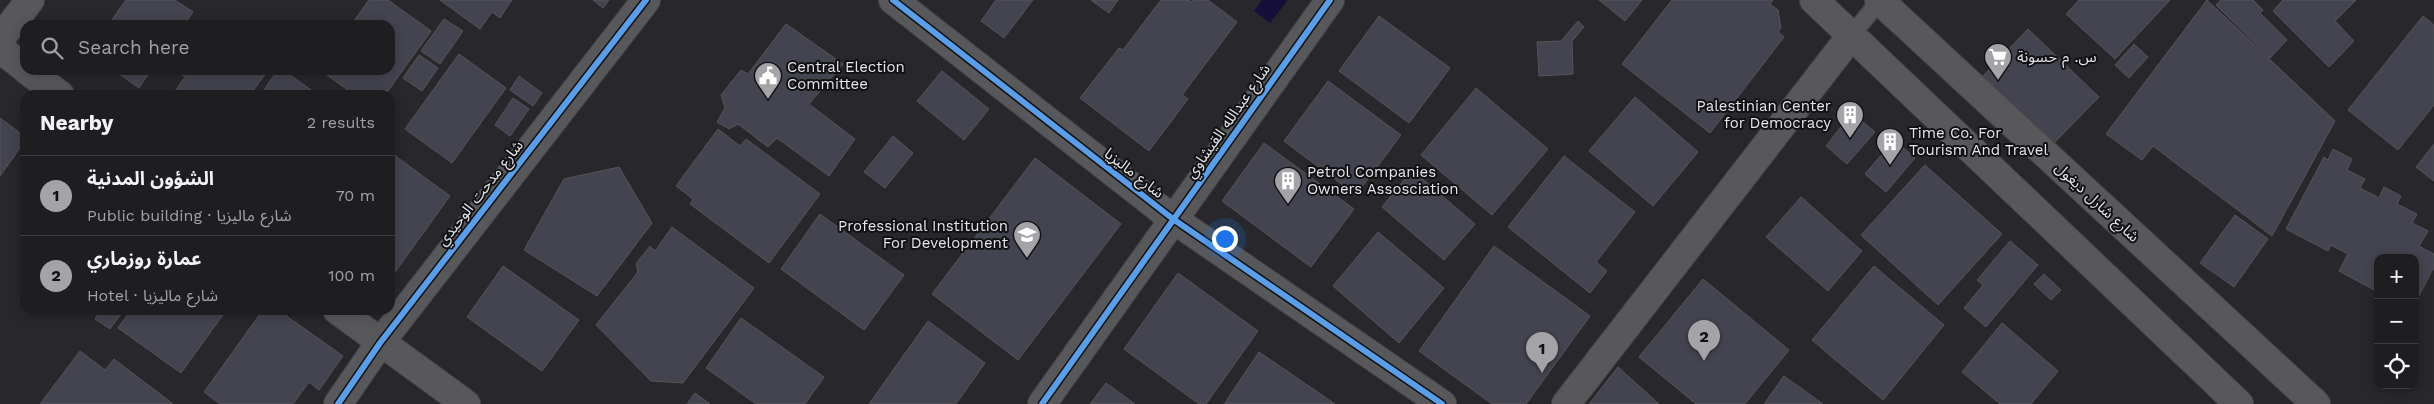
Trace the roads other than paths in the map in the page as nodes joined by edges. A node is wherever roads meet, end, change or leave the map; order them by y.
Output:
1 (30, 0) edge
2 (646, 0) edge
3 (894, 0) edge
4 (1330, 0) edge
5 (1814, 0) edge
6 (1880, 0) edge
7 (1852, 36) junction
8 (0, 40) edge
9 (0, 49) edge
10 (20, 64) edge
11 (34, 75) edge
12 (53, 90) edge
13 (1173, 219) junction
14 (344, 315) edge
15 (380, 343) junction
16 (338, 404) edge
17 (466, 404) edge
18 (1042, 404) edge
19 (1442, 404) edge
20 (1566, 404) edge
21 (2238, 404) edge
22 (2316, 404) edge

1 - 8 street
2 - 15 street, شارع مدحت الوحيدي
3 - 13 street, شارع ماليزيا
4 - 13 street, شارع عبدالله القيشاوي
5 - 7 street
6 - 7 lane
6 - 22 street, شارع شارل ديغول
7 - 20 street
7 - 21 street
9 - 10 street
11 - 12 street
13 - 18 street, شارع عبدالله القيشاوي
13 - 19 street, شارع ماليزيا
14 - 15 street
15 - 16 street, شارع مدحت الوحيدي
15 - 17 street

